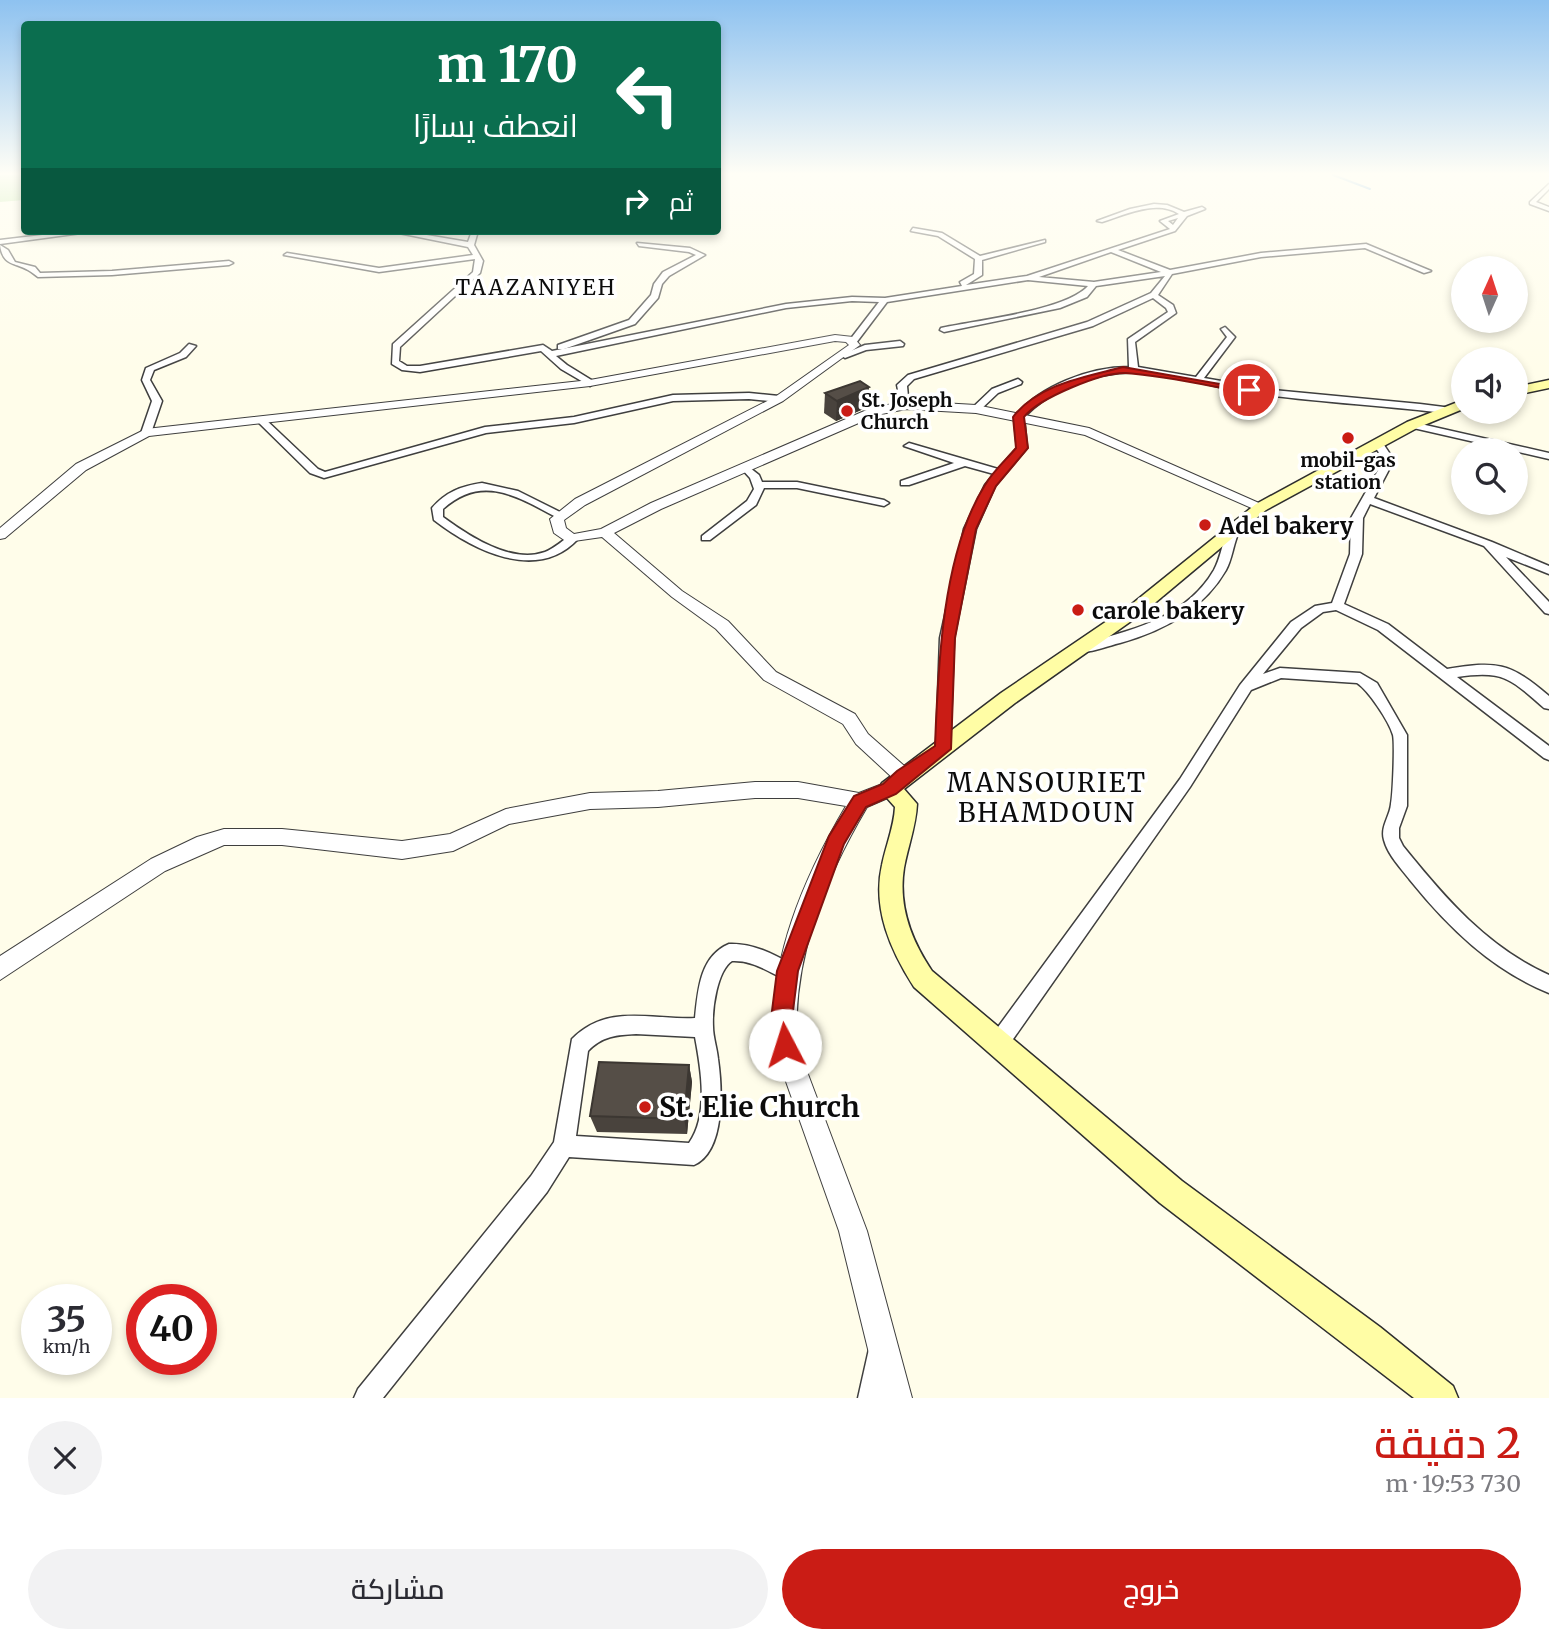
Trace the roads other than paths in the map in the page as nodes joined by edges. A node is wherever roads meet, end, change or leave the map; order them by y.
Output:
1 (444, 240) edge
2 (472, 240) edge
3 (949, 240) edge
4 (1141, 240) edge
5 (1043, 241) dead end
6 (639, 244) dead end
7 (471, 245) junction
8 (0, 247) edge
9 (1111, 250) junction
10 (287, 255) dead end
11 (477, 257) junction
12 (978, 259) junction
13 (229, 263) dead end
14 (1427, 271) dead end
15 (1168, 272) junction
16 (1028, 278) junction
17 (1094, 284) junction
18 (948, 289) junction
19 (1154, 295) junction
20 (885, 300) junction
21 (1225, 329) dead end
22 (944, 330) dead end
23 (853, 341) junction
24 (900, 344) dead end
25 (192, 346) dead end
26 (551, 353) junction
27 (845, 355) junction
28 (1134, 370) junction
29 (1198, 380) junction
30 (1017, 382) dead end
31 (590, 383) junction
32 (1549, 384) edge
33 (1528, 388) edge
34 (779, 399) junction
35 (906, 405) junction
36 (1451, 407) edge
37 (1451, 408) edge
38 (976, 409) junction
39 (1019, 417) junction
40 (261, 421) junction
41 (1412, 425) junction
42 (146, 433) junction
43 (1378, 444) junction
44 (909, 446) dead end
45 (1549, 456) edge
46 (966, 462) junction
47 (745, 467) junction
48 (1000, 473) junction
49 (905, 483) dead end
50 (758, 485) junction
51 (1367, 499) junction
52 (884, 503) dead end
53 (1261, 507) junction
54 (561, 515) junction
55 (605, 532) junction
56 (0, 535) edge
57 (706, 538) dead end
58 (572, 539) junction
59 (1494, 548) junction
60 (1548, 568) edge
61 (1337, 606) junction
62 (1549, 610) edge
63 (1443, 674) junction
64 (1245, 688) junction
65 (1549, 704) edge
66 (943, 749) junction
67 (1549, 754) edge
68 (896, 783) junction
69 (860, 802) junction
70 (0, 969) edge
71 (787, 971) junction
72 (1549, 984) edge
73 (703, 1027) junction
74 (997, 1045) junction
75 (564, 1146) junction
76 (882, 1341) junction
77 (367, 1398) edge
78 (870, 1398) edge
79 (896, 1398) edge
80 (1441, 1398) edge

1 - 7 street
2 - 7 street
3 - 12 street
4 - 9 street
5 - 12 street
6 - 26 street
7 - 11 street
8 - 13 street
9 - 15 street
9 - 16 street
10 - 11 street
11 - 26 street
12 - 18 street
14 - 15 street
15 - 17 street
15 - 19 street
16 - 17 street
16 - 18 street
17 - 22 street
18 - 20 street
19 - 28 street
19 - 35 street
20 - 23 street
20 - 26 street
21 - 29 street
23 - 27 street
23 - 31 street
24 - 27 street
25 - 42 street
26 - 31 street
27 - 34 street
28 - 29 street
28 - 39 street
29 - 36 street
30 - 38 street
31 - 40 street
32 - 33 main road
34 - 40 street
34 - 54 street
35 - 38 street
35 - 47 street
37 - 41 main road
38 - 39 street
39 - 48 street
39 - 53 street
40 - 42 street
41 - 43 main road
41 - 45 street
42 - 56 street
43 - 51 street
43 - 53 main road
44 - 46 street
46 - 48 street
46 - 49 street
47 - 50 street
47 - 55 street
48 - 66 street
50 - 52 street
50 - 57 street
51 - 59 street
51 - 61 street
53 - 66 main road
54 - 58 street
54 - 58 street
55 - 58 street
55 - 68 street
59 - 60 street
59 - 62 street
61 - 63 street
61 - 64 street
63 - 65 street
63 - 67 street
64 - 72 street
64 - 74 street
66 - 68 main road
68 - 69 street
68 - 74 main road
69 - 70 street
69 - 71 street
71 - 73 street
71 - 76 street
73 - 75 street
73 - 75 street
74 - 80 main road
75 - 77 street
76 - 78 street
76 - 79 street

